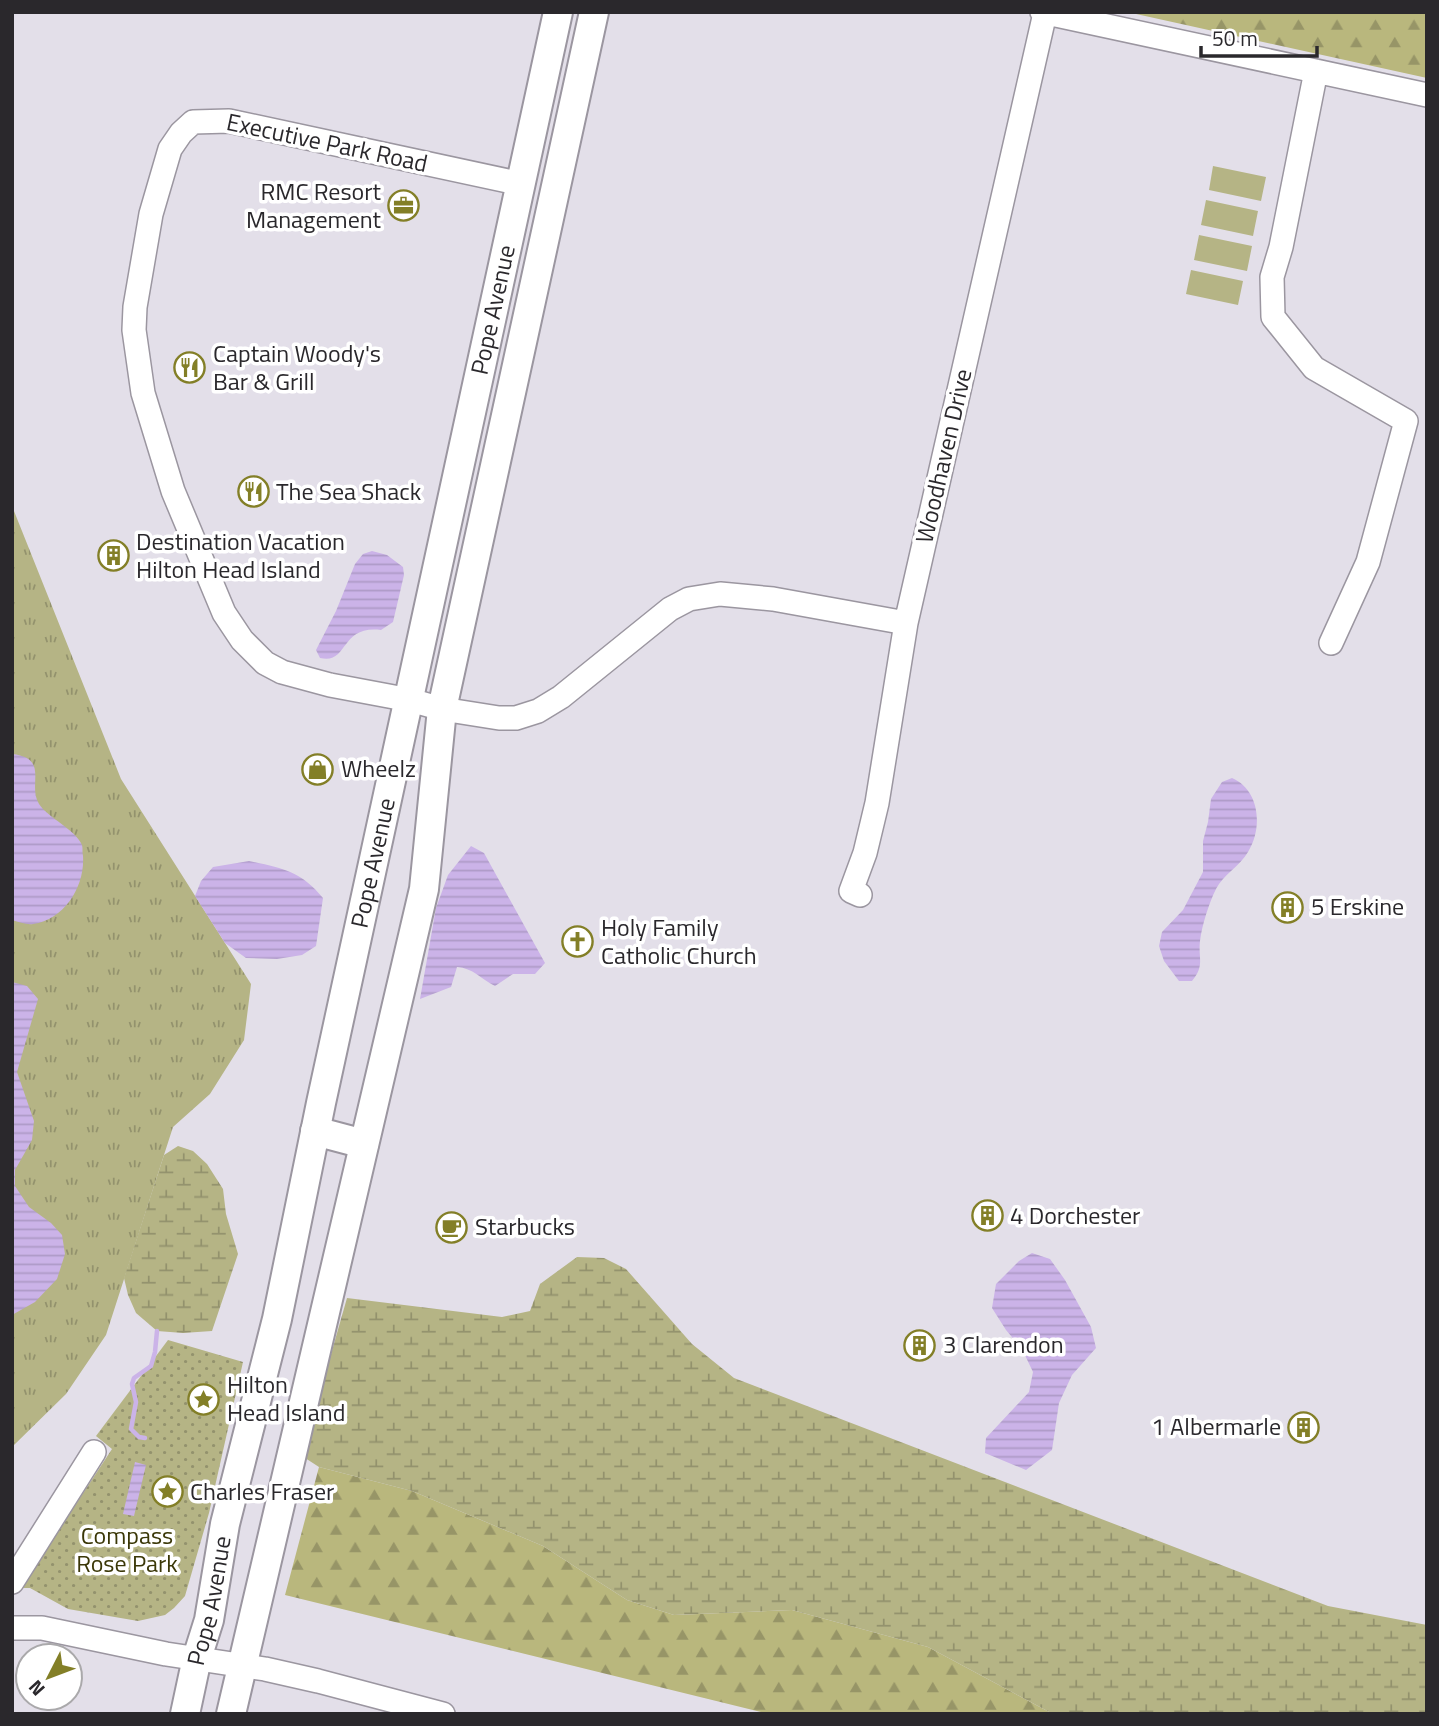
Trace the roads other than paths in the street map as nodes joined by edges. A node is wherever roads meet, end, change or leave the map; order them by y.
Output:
1 (558, 12) edge
2 (594, 12) edge
3 (1044, 13) edge
4 (1316, 71) junction
5 (1427, 96) edge
6 (522, 184) junction
7 (906, 623) junction
8 (1331, 643) dead end
9 (410, 699) junction
10 (442, 709) junction
11 (860, 895) dead end
12 (315, 1131) junction
13 (364, 1144) junction
14 (94, 1452) dead end
15 (12, 1582) edge
16 (12, 1629) edge
17 (197, 1658) junction
18 (242, 1666) junction
19 (185, 1714) edge
20 (231, 1714) edge
21 (443, 1714) edge

1 - 6 main road, Pope Avenue
2 - 10 main road, Pope Avenue
3 - 4 street
3 - 7 street, Woodhaven Drive
4 - 5 street
4 - 8 street
6 - 9 main road, Pope Avenue
6 - 9 street, Executive Park Road
7 - 10 street, Executive Park Road
7 - 11 street, Woodhaven Drive
9 - 10 street, Executive Park Road
9 - 12 main road, Pope Avenue
10 - 13 main road, Pope Avenue
12 - 13 main road
12 - 17 main road, Pope Avenue
13 - 18 main road, Pope Avenue
14 - 15 street
16 - 17 street
17 - 18 street
17 - 19 main road, Pope Avenue
18 - 20 main road, Pope Avenue
18 - 21 street

